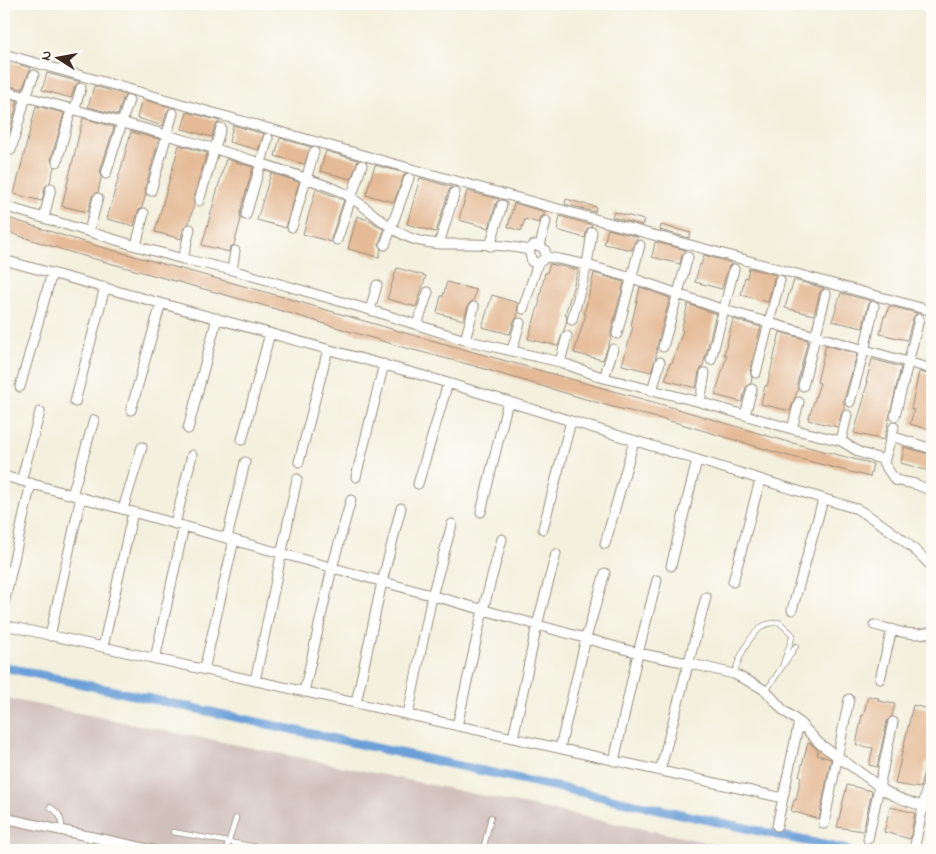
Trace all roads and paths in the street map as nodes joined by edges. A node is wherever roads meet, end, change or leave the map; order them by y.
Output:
1 (4, 54) edge
2 (34, 76) dead end
3 (81, 88) dead end
4 (4, 90) edge
5 (26, 96) junction
6 (129, 100) dead end
7 (72, 110) junction
8 (173, 113) dead end
9 (121, 123) junction
10 (221, 128) dead end
11 (166, 135) junction
12 (268, 138) dead end
13 (215, 149) junction
14 (11, 150) dead end
15 (314, 152) dead end
16 (57, 162) dead end
17 (261, 164) junction
18 (362, 165) dead end
19 (106, 174) dead end
20 (408, 178) dead end
21 (307, 179) junction
22 (51, 188) dead end
23 (150, 191) dead end
24 (456, 192) dead end
25 (98, 198) dead end
26 (350, 198) junction
27 (198, 201) dead end
28 (502, 205) dead end
29 (4, 206) edge
30 (144, 213) dead end
31 (246, 215) dead end
32 (44, 218) junction
33 (546, 221) dead end
34 (292, 227) dead end
35 (390, 227) junction
36 (190, 229) dead end
37 (89, 231) junction
38 (592, 232) dead end
39 (337, 240) dead end
40 (440, 244) junction
41 (385, 245) dead end
42 (640, 245) dead end
43 (136, 246) junction
44 (490, 246) junction
45 (540, 246) junction
46 (529, 250) junction
47 (235, 251) dead end
48 (688, 257) dead end
49 (183, 259) junction
50 (4, 260) edge
51 (541, 260) junction
52 (587, 265) junction
53 (734, 269) dead end
54 (232, 270) junction
55 (52, 273) junction
56 (632, 278) junction
57 (780, 280) dead end
58 (377, 285) dead end
59 (105, 288) junction
60 (428, 292) dead end
61 (677, 294) junction
62 (826, 294) dead end
63 (161, 303) junction
64 (874, 306) dead end
65 (474, 307) dead end
66 (523, 309) dead end
67 (370, 310) junction
68 (724, 310) junction
69 (932, 311) edge
70 (217, 318) junction
71 (572, 320) dead end
72 (919, 320) dead end
73 (520, 323) dead end
74 (770, 323) junction
75 (417, 325) junction
76 (270, 333) junction
77 (617, 334) dead end
78 (567, 336) dead end
79 (816, 337) junction
80 (465, 340) junction
81 (663, 347) dead end
82 (328, 349) junction
83 (613, 349) dead end
84 (512, 350) junction
85 (864, 351) junction
86 (711, 360) dead end
87 (560, 362) junction
88 (660, 362) dead end
89 (909, 363) junction
90 (384, 364) junction
91 (932, 369) edge
92 (705, 373) dead end
93 (756, 373) dead end
94 (604, 378) junction
95 (448, 383) junction
96 (803, 386) dead end
97 (20, 387) dead end
98 (752, 389) dead end
99 (652, 391) junction
100 (75, 402) dead end
101 (508, 402) junction
102 (700, 402) junction
103 (799, 402) dead end
104 (850, 402) dead end
105 (131, 410) dead end
106 (40, 412) dead end
107 (745, 415) junction
108 (847, 415) dead end
109 (895, 416) dead end
110 (94, 420) dead end
111 (571, 421) junction
112 (894, 427) dead end
113 (188, 429) dead end
114 (792, 429) junction
115 (891, 436) junction
116 (242, 440) dead end
117 (841, 440) junction
118 (634, 441) junction
119 (142, 447) dead end
120 (932, 449) edge
121 (192, 455) dead end
122 (697, 460) junction
123 (245, 462) dead end
124 (298, 462) dead end
125 (884, 462) junction
126 (4, 476) edge
127 (356, 477) dead end
128 (297, 479) dead end
129 (760, 480) junction
130 (21, 481) junction
131 (31, 483) junction
132 (418, 484) dead end
133 (932, 491) edge
134 (77, 496) junction
135 (350, 500) dead end
136 (823, 500) junction
137 (401, 508) dead end
138 (123, 509) junction
139 (133, 512) junction
140 (480, 512) dead end
141 (452, 524) dead end
142 (179, 525) junction
143 (543, 529) dead end
144 (230, 539) junction
145 (502, 540) dead end
146 (605, 544) dead end
147 (282, 554) junction
148 (556, 554) dead end
149 (671, 566) dead end
150 (932, 567) edge
151 (332, 568) junction
152 (605, 573) dead end
153 (657, 580) dead end
154 (382, 582) junction
155 (733, 582) dead end
156 (432, 596) junction
157 (706, 597) dead end
158 (4, 604) edge
159 (483, 610) junction
160 (792, 610) dead end
161 (537, 625) junction
162 (4, 626) edge
163 (874, 626) dead end
164 (892, 630) junction
165 (932, 631) edge
166 (50, 636) junction
167 (586, 638) junction
168 (796, 646) dead end
169 (103, 647) junction
170 (638, 653) junction
171 (155, 659) junction
172 (688, 663) junction
173 (783, 664) junction
174 (204, 670) junction
175 (734, 674) junction
176 (880, 680) dead end
177 (255, 681) junction
178 (766, 691) junction
179 (304, 692) junction
180 (849, 699) dead end
181 (356, 704) junction
182 (408, 715) junction
183 (799, 722) junction
184 (893, 722) dead end
185 (458, 726) junction
186 (513, 738) junction
187 (560, 748) junction
188 (838, 756) junction
189 (614, 761) junction
190 (932, 763) edge
191 (660, 771) junction
192 (879, 788) junction
193 (783, 798) junction
194 (50, 807) dead end
195 (928, 808) edge
196 (491, 817) dead end
197 (4, 818) edge
198 (236, 818) dead end
199 (824, 824) dead end
200 (777, 826) dead end
201 (62, 830) junction
202 (173, 832) dead end
203 (868, 839) dead end
204 (228, 843) junction
205 (915, 845) dead end
206 (112, 846) edge
207 (268, 849) edge
208 (153, 850) edge
209 (226, 850) edge
210 (483, 850) edge

1 - 69 street
2 - 5 street
3 - 7 street
4 - 5 street
5 - 7 street
5 - 14 street
6 - 9 street
7 - 9 street
7 - 16 street
8 - 11 street
9 - 11 street
9 - 19 street
10 - 13 street
11 - 13 street
11 - 23 street
12 - 17 street
13 - 17 street
13 - 27 street
15 - 21 street
17 - 21 street
17 - 31 street
18 - 26 street
20 - 35 street
21 - 26 street
21 - 34 street
22 - 32 street
24 - 40 street
25 - 37 street
26 - 35 street
26 - 39 street
28 - 44 street
29 - 32 street
30 - 43 street
32 - 37 street
33 - 45 street
35 - 40 street
35 - 41 street
36 - 49 street
37 - 43 street
38 - 52 street
40 - 44 street
42 - 56 street
43 - 49 street
44 - 46 street
45 - 46 street
45 - 51 street
46 - 51 street
47 - 54 street
48 - 61 street
49 - 54 street
50 - 55 street
51 - 52 street
51 - 66 street
52 - 56 street
52 - 71 street
53 - 68 street
54 - 67 street
55 - 59 street
55 - 97 street
56 - 61 street
56 - 77 street
57 - 74 street
58 - 67 street
59 - 63 street
59 - 100 street
60 - 75 street
61 - 68 street
61 - 81 street
62 - 79 street
63 - 70 street
63 - 105 street
64 - 85 street
65 - 80 street
67 - 75 street
68 - 74 street
68 - 86 street
70 - 76 street
70 - 113 street
72 - 89 street
73 - 84 street
74 - 79 street
74 - 93 street
75 - 80 street
76 - 82 street
76 - 116 street
78 - 87 street
79 - 85 street
79 - 96 street
80 - 84 street
82 - 90 street
82 - 124 street
83 - 94 street
84 - 87 street
85 - 89 street
85 - 104 street
87 - 94 street
88 - 99 street
89 - 91 street
89 - 109 street
90 - 95 street
90 - 127 street
92 - 102 street
94 - 99 street
95 - 101 street
95 - 132 street
98 - 107 street
99 - 102 street
101 - 111 street
101 - 140 street
102 - 107 street
103 - 114 street
106 - 130 street
107 - 114 street
108 - 117 street
110 - 134 street
111 - 118 street
111 - 143 street
112 - 115 street
114 - 117 street
115 - 120 street
115 - 125 street
117 - 125 street
118 - 122 street
118 - 146 street
119 - 138 street
121 - 142 street
122 - 129 street
122 - 149 street
123 - 144 street
125 - 133 street
126 - 130 street
128 - 147 street
129 - 136 street
129 - 155 street
130 - 131 street
131 - 134 street
131 - 158 street
134 - 138 street
134 - 166 street
135 - 151 street
136 - 150 street
136 - 160 street
137 - 154 street
138 - 139 street
139 - 142 street
139 - 169 street
141 - 156 street
142 - 144 street
142 - 171 street
144 - 147 street
144 - 174 street
145 - 159 street
147 - 151 street
147 - 177 street
148 - 161 street
151 - 154 street
151 - 179 street
152 - 167 street
153 - 170 street
154 - 156 street
154 - 181 street
156 - 159 street
156 - 182 street
157 - 172 street
159 - 161 street
159 - 185 street
161 - 167 street
161 - 186 street
162 - 166 street
163 - 164 street
164 - 165 street
164 - 176 street
166 - 169 street
167 - 170 street
167 - 187 street
168 - 173 lane
169 - 171 street
170 - 172 street
170 - 189 street
171 - 174 street
172 - 175 street
172 - 191 street
173 - 175 lane
173 - 178 lane
174 - 177 street
175 - 178 street
177 - 179 street
178 - 183 street
179 - 181 street
180 - 188 street
181 - 182 street
182 - 185 street
183 - 188 street
183 - 193 street
184 - 192 street
185 - 186 street
186 - 187 street
187 - 189 street
188 - 192 street
188 - 199 street
189 - 191 street
190 - 195 street
191 - 193 street
192 - 195 street
192 - 203 street
193 - 200 street
194 - 201 lane
195 - 205 street
196 - 210 lane
197 - 201 street
198 - 204 lane
201 - 206 street
202 - 204 lane
204 - 207 lane
204 - 209 lane
206 - 208 street

